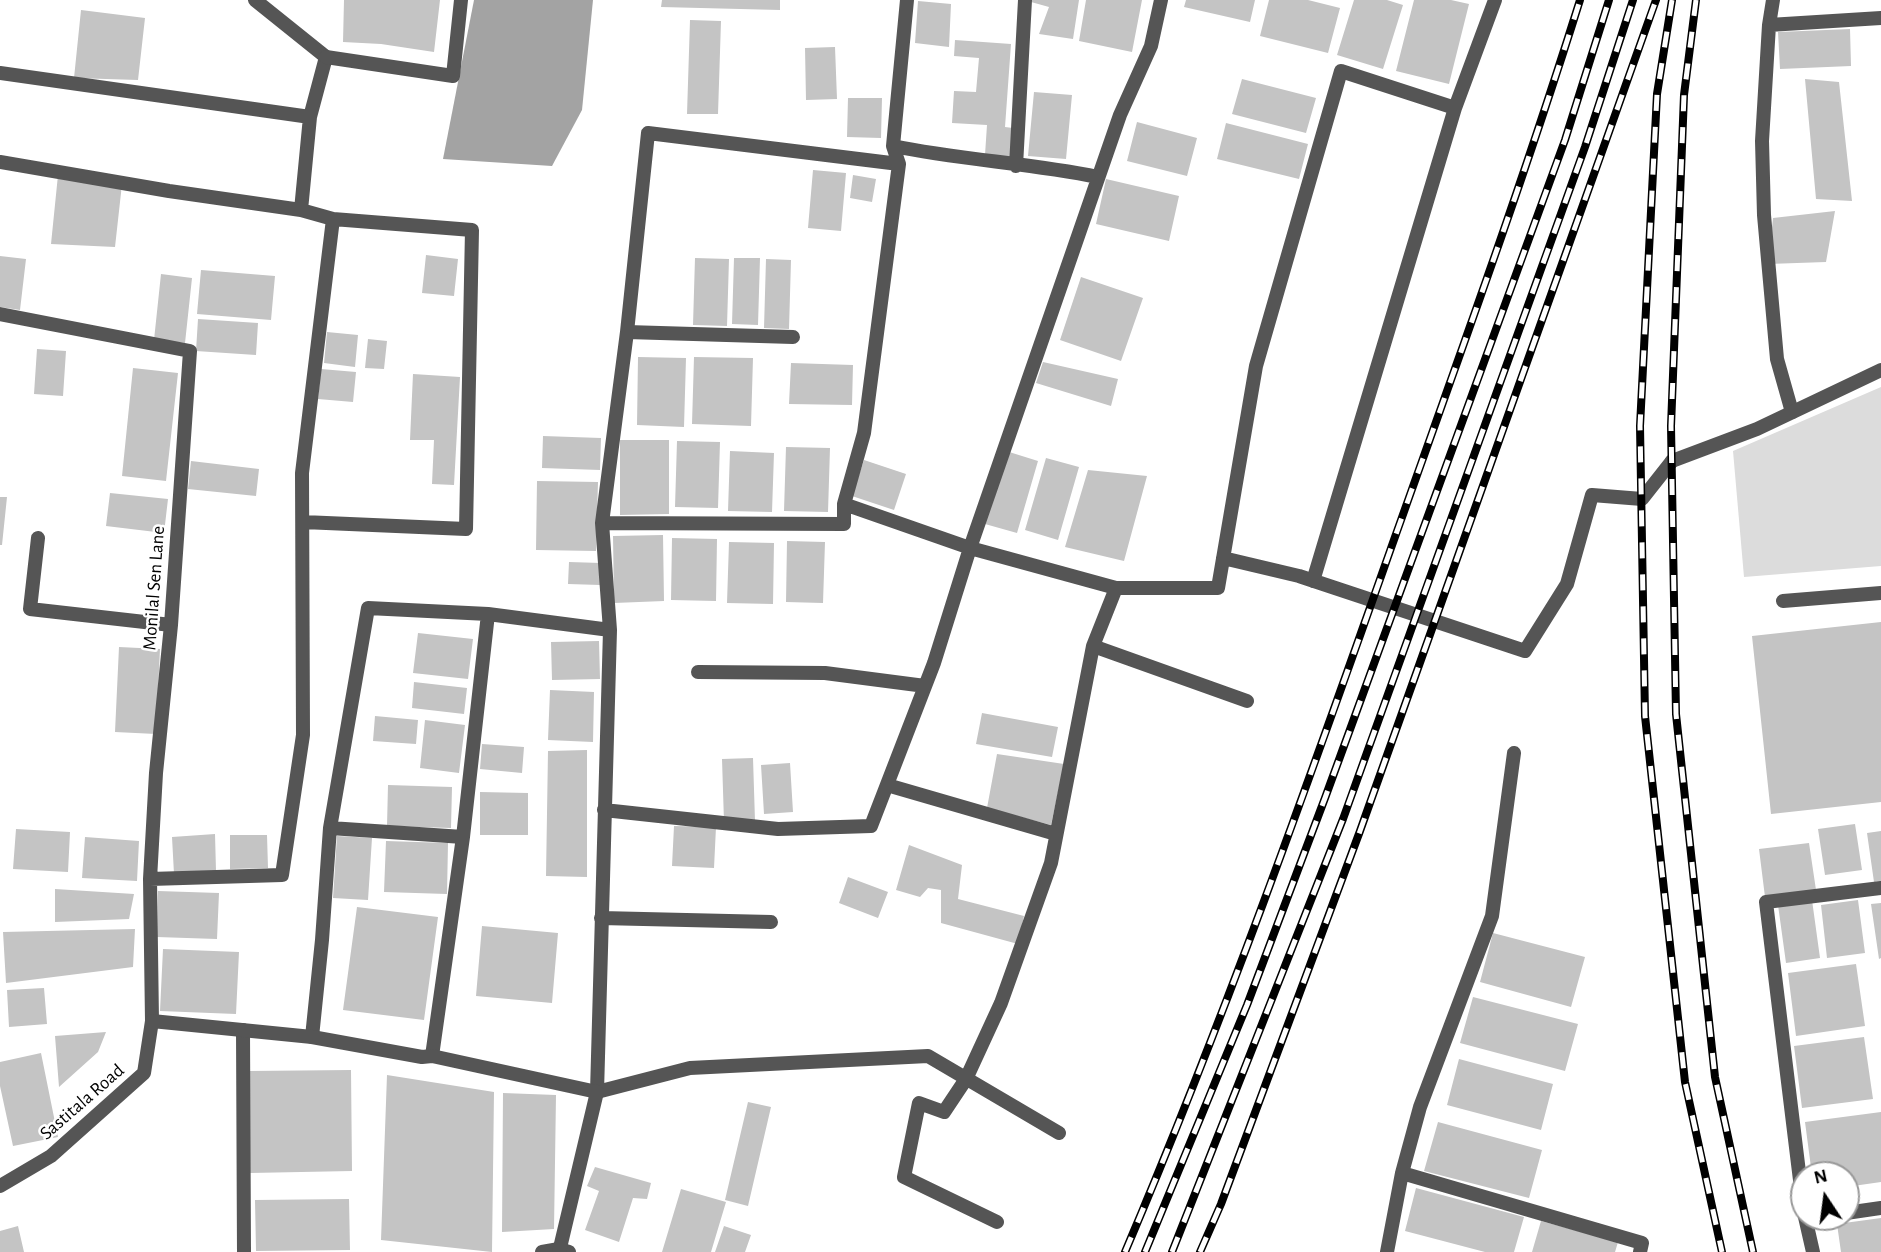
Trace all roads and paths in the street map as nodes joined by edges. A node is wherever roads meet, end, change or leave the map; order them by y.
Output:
1 (255, 0) edge
2 (461, 0) edge
3 (907, 0) edge
4 (1025, 0) edge
5 (1161, 0) edge
6 (1495, 0) edge
7 (1773, 0) edge
8 (1881, 18) edge
9 (1769, 25) junction
10 (326, 57) junction
11 (0, 73) edge
12 (1455, 108) junction
13 (310, 117) junction
14 (893, 146) junction
15 (0, 162) edge
16 (899, 164) junction
17 (1016, 166) junction
18 (1098, 177) junction
19 (301, 209) junction
20 (333, 219) junction
21 (0, 314) edge
22 (627, 332) junction
23 (793, 337) dead end
24 (1881, 370) edge
25 (1792, 412) junction
26 (844, 504) junction
27 (303, 522) junction
28 (602, 523) junction
29 (38, 538) dead end
30 (970, 548) junction
31 (1223, 558) junction
32 (1313, 581) junction
33 (1116, 588) junction
34 (1881, 593) edge
35 (1783, 601) dead end
36 (488, 614) junction
37 (171, 625) junction
38 (610, 630) junction
39 (1093, 646) junction
40 (698, 672) dead end
41 (925, 686) junction
42 (1247, 701) dead end
43 (1514, 753) dead end
44 (887, 785) junction
45 (604, 810) junction
46 (330, 828) junction
47 (1056, 834) junction
48 (463, 837) junction
49 (150, 879) junction
50 (1881, 888) edge
51 (601, 918) junction
52 (771, 922) dead end
53 (152, 1021) junction
54 (243, 1030) junction
55 (312, 1037) junction
56 (432, 1056) junction
57 (965, 1079) junction
58 (597, 1092) junction
59 (1059, 1133) dead end
60 (1798, 1161) edge
61 (1402, 1173) junction
62 (0, 1186) edge
63 (1881, 1208) edge
64 (1860, 1211) edge
65 (997, 1222) dead end
66 (1808, 1231) edge
67 (563, 1251) edge
68 (244, 1252) edge
69 (542, 1252) edge
70 (1387, 1252) edge
71 (1640, 1252) edge
72 (1813, 1252) edge

1 - 10 street
2 - 10 street
3 - 14 street
4 - 17 street
5 - 18 street
6 - 12 street
7 - 9 street
8 - 9 street
9 - 25 street
10 - 13 street
11 - 13 street
12 - 31 street
12 - 32 street
13 - 19 street
14 - 16 street
14 - 17 street
15 - 19 street
16 - 22 street
16 - 26 street
17 - 18 street
18 - 30 street
19 - 20 street
20 - 27 street
20 - 27 street
21 - 37 street, Monilal Sen Lane
22 - 23 street
22 - 28 street
24 - 25 street
25 - 32 street
26 - 28 street
26 - 30 street
27 - 49 street
28 - 38 street
29 - 37 street
30 - 33 street
30 - 41 street
31 - 32 street
31 - 33 street
33 - 39 street
34 - 35 street
36 - 38 street
36 - 46 street
36 - 48 street
37 - 49 street, Monilal Sen Lane
38 - 45 street
39 - 42 street
39 - 47 street
40 - 41 street
41 - 44 street
43 - 61 street
44 - 45 street
44 - 47 street
45 - 51 street
46 - 48 street
46 - 55 street
47 - 57 street
48 - 56 street
49 - 53 street, Monilal Sen Lane
50 - 60 street
51 - 52 street
51 - 58 street
53 - 54 street
53 - 62 street, Sastitala Road
54 - 55 street
54 - 68 street
55 - 56 street
56 - 58 street
57 - 58 street
57 - 59 street
57 - 65 street
58 - 67 street
61 - 70 street
61 - 71 street
63 - 64 street
66 - 72 street
67 - 69 street

